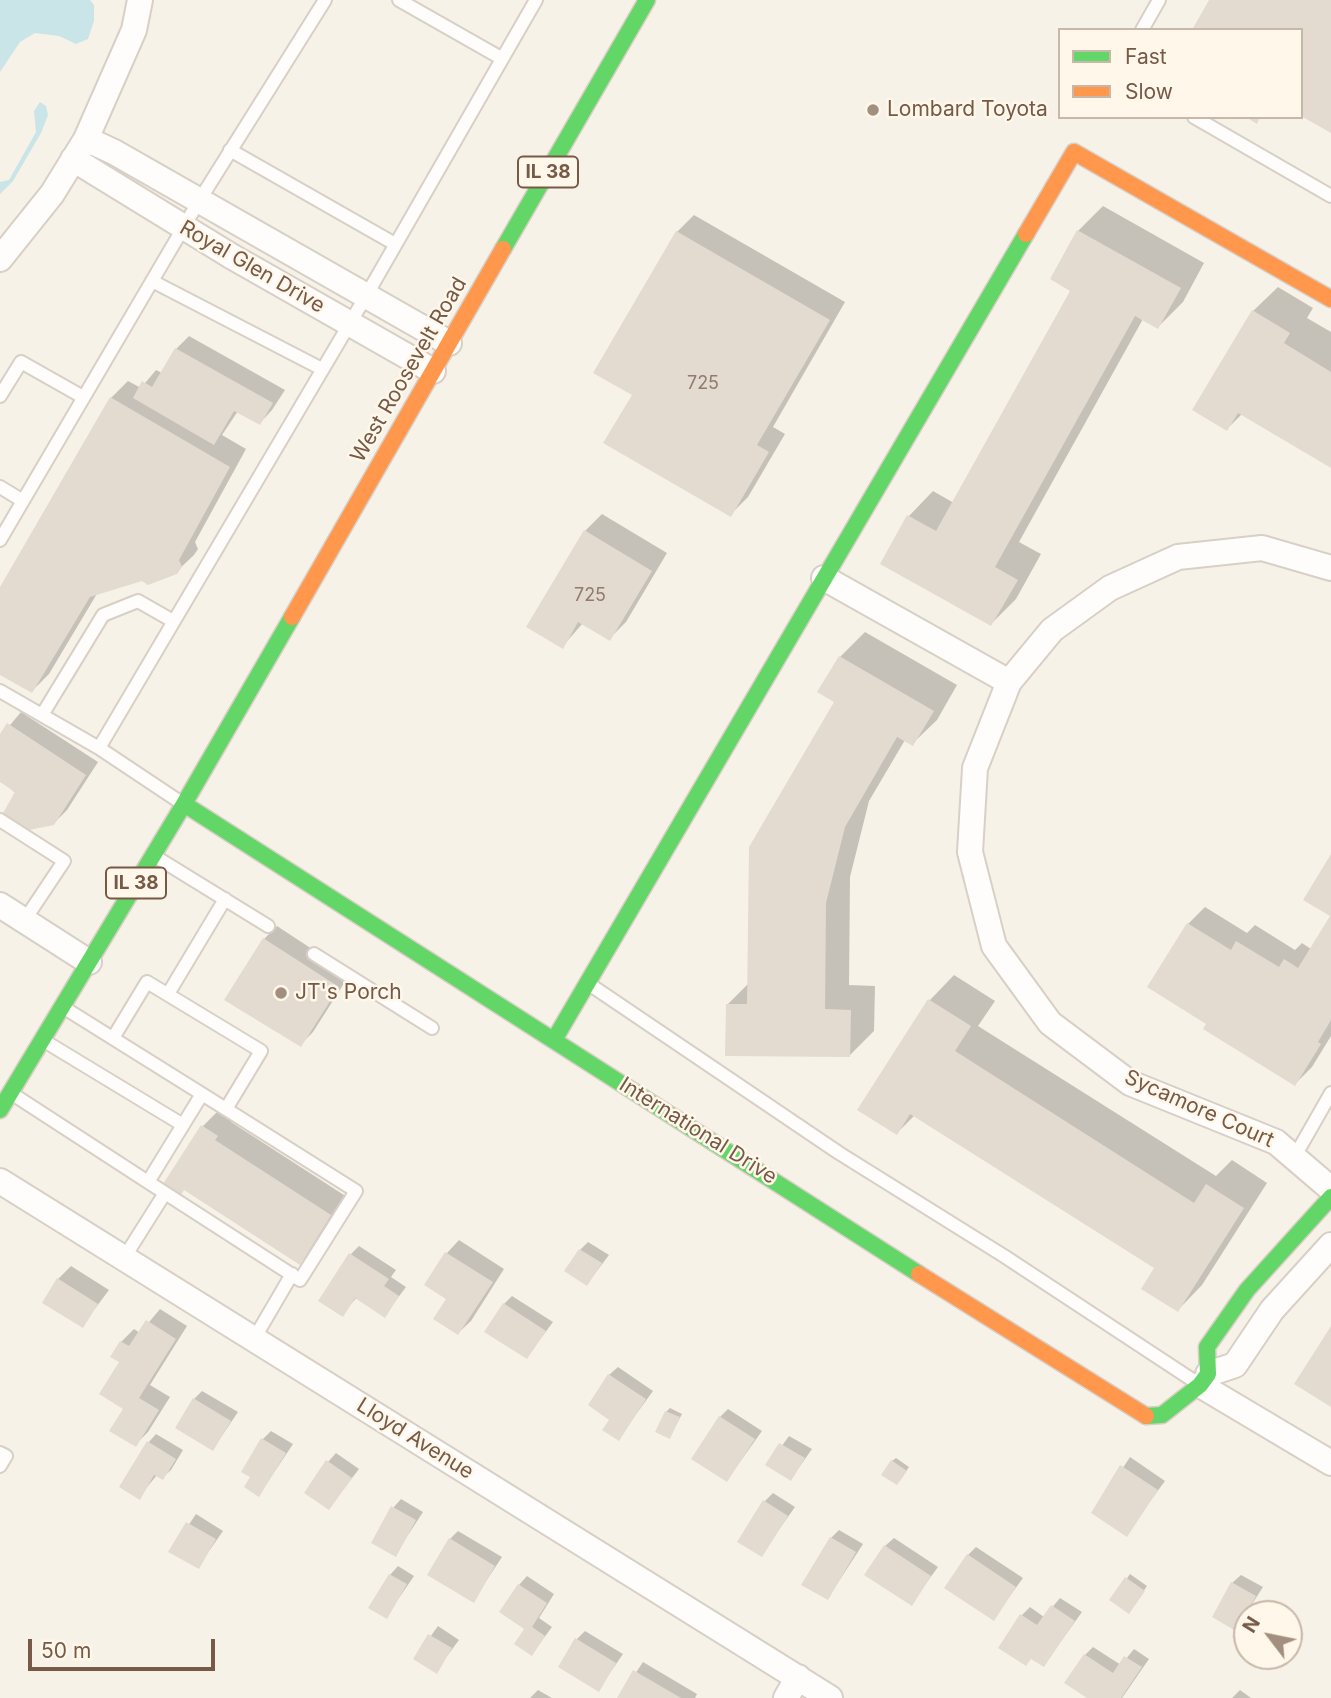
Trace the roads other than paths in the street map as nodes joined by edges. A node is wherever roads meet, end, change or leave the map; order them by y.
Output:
1 (140, 0) edge
2 (325, 0) edge
3 (399, 0) edge
4 (537, 0) edge
5 (647, 0) edge
6 (1159, 0) edge
7 (1143, 28) edge
8 (501, 58) junction
9 (1197, 119) edge
10 (79, 149) junction
11 (230, 150) junction
12 (1331, 196) edge
13 (199, 201) junction
14 (184, 227) junction
15 (395, 244) junction
16 (0, 259) edge
17 (152, 281) junction
18 (366, 296) junction
19 (1331, 299) edge
20 (349, 324) junction
21 (449, 344) junction
22 (322, 369) junction
23 (433, 371) junction
24 (0, 397) edge
25 (83, 397) junction
26 (0, 487) edge
27 (23, 501) junction
28 (0, 540) edge
29 (1331, 568) edge
30 (824, 579) junction
31 (173, 621) junction
32 (1009, 682) junction
33 (0, 691) edge
34 (42, 715) junction
35 (99, 748) junction
36 (184, 804) junction
37 (0, 820) edge
38 (153, 855) junction
39 (225, 899) junction
40 (0, 905) edge
41 (24, 920) junction
42 (268, 926) dead end
43 (314, 954) dead end
44 (89, 962) junction
45 (587, 983) junction
46 (167, 994) junction
47 (63, 1007) junction
48 (432, 1028) dead end
49 (113, 1038) junction
50 (43, 1040) junction
51 (554, 1040) junction
52 (10, 1093) junction
53 (1331, 1093) edge
54 (202, 1094) junction
55 (226, 1109) junction
56 (0, 1110) edge
57 (183, 1125) junction
58 (1295, 1156) junction
59 (0, 1181) edge
60 (148, 1182) junction
61 (1331, 1189) edge
62 (165, 1193) junction
63 (1331, 1197) edge
64 (1331, 1245) edge
65 (124, 1258) junction
66 (292, 1275) junction
67 (254, 1339) junction
68 (1204, 1380) junction
69 (0, 1453) edge
70 (1331, 1463) edge
71 (0, 1466) edge
72 (792, 1688) edge
73 (830, 1698) edge

1 - 10 street
2 - 11 lane
3 - 8 lane
4 - 8 lane
5 - 21 street, West Roosevelt Road / IL 38
6 - 7 lane
8 - 15 lane
9 - 12 lane
10 - 13 street, Royal Glen Drive
10 - 14 street, Royal Glen Drive
10 - 16 street
11 - 13 lane
11 - 15 lane
13 - 14 lane
13 - 18 street, Royal Glen Drive
14 - 17 lane
14 - 20 street, Royal Glen Drive
15 - 18 lane
17 - 22 lane
17 - 25 lane
18 - 20 lane
18 - 21 street, Royal Glen Drive
19 - 30 street
20 - 22 lane
20 - 23 street, Royal Glen Drive
21 - 23 street, West Roosevelt Road / IL 38
22 - 31 lane
23 - 36 street, West Roosevelt Road / IL 38
24 - 25 lane
25 - 27 lane
26 - 27 lane
27 - 28 lane
29 - 32 street, Sycamore Court
30 - 32 street
30 - 45 street
31 - 34 lane
31 - 35 lane
32 - 58 street, Sycamore Court
33 - 34 lane
34 - 35 lane
35 - 36 lane
36 - 38 street, IL 38
36 - 51 street, International Drive
37 - 41 lane
38 - 39 lane
38 - 44 street, IL 38
39 - 42 lane
39 - 46 lane
40 - 41 street
41 - 44 street
43 - 48 lane
44 - 47 street, IL 38
45 - 51 street
45 - 68 lane
46 - 49 lane
46 - 55 lane
47 - 49 lane
47 - 50 street, IL 38
49 - 54 lane
50 - 52 street, IL 38
50 - 57 lane
51 - 68 street, International Drive
52 - 56 street, IL 38
52 - 60 lane
53 - 58 lane
54 - 55 lane
54 - 57 lane
55 - 66 lane
57 - 60 lane
58 - 61 street, Sycamore Court
59 - 65 street, Lloyd Avenue
60 - 62 lane
62 - 65 lane
62 - 66 lane
63 - 68 street
64 - 68 street, International Drive
65 - 67 street, Lloyd Avenue
66 - 67 lane
67 - 72 street, Lloyd Avenue
68 - 70 street
69 - 71 lane
72 - 73 street, Lloyd Avenue

